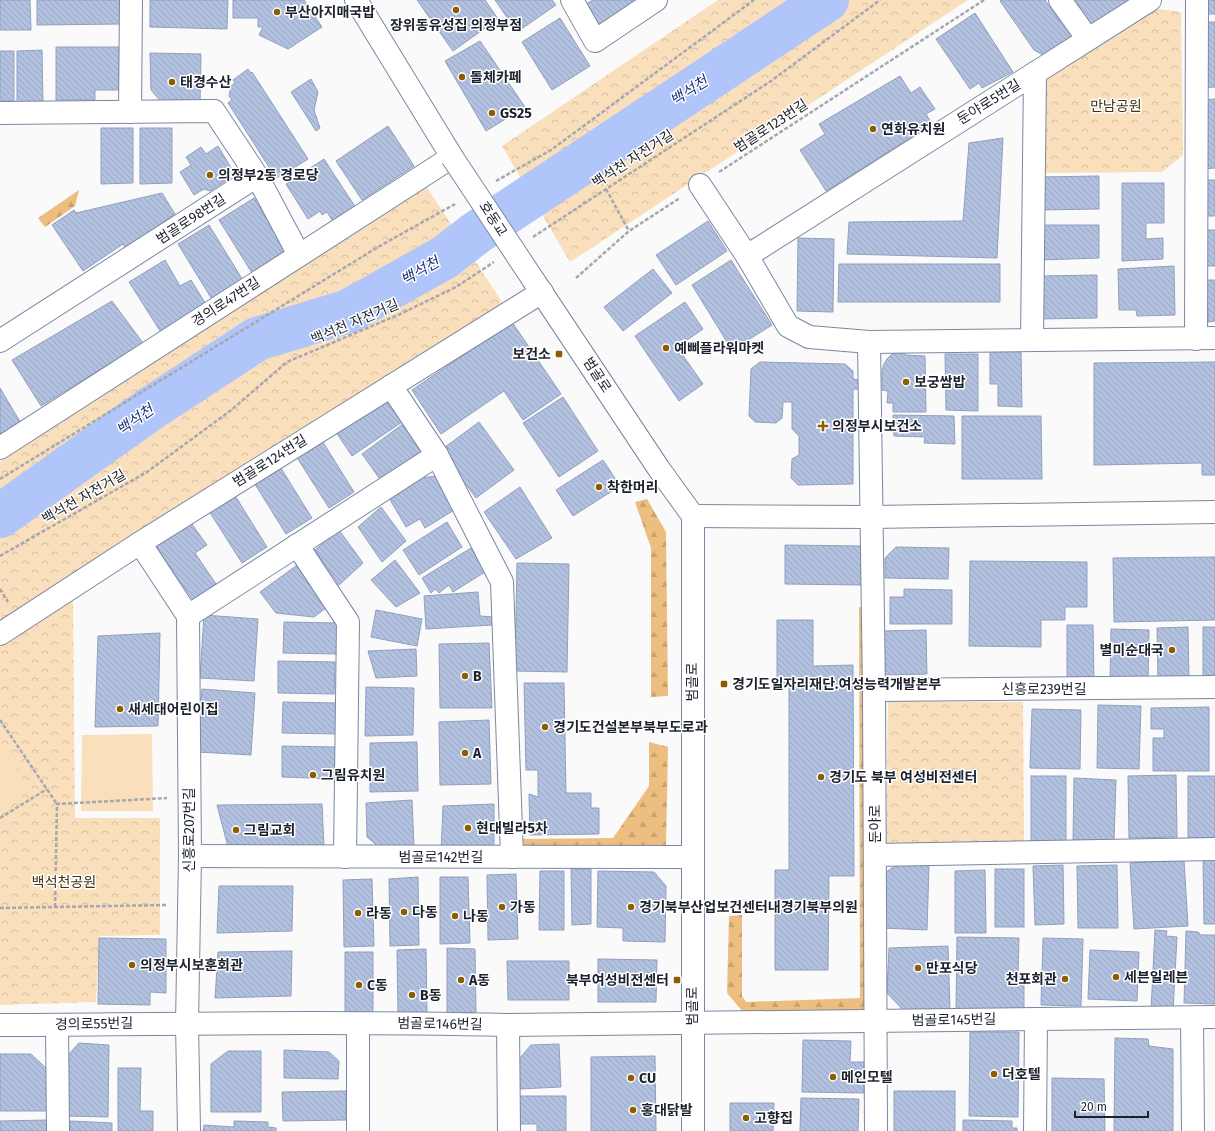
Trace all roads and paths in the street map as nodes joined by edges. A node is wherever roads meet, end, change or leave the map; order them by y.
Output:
1 (131, 0) edge
2 (356, 0) edge
3 (572, 0) edge
4 (656, 0) edge
5 (754, 0) edge
6 (880, 0) edge
7 (984, 0) edge
8 (1060, 0) edge
9 (1150, 0) edge
10 (1196, 0) edge
11 (1088, 39) junction
12 (1035, 73) junction
13 (130, 112) junction
14 (0, 113) edge
15 (452, 156) junction
16 (257, 176) junction
17 (496, 181) dead end
18 (700, 184) junction
19 (606, 189) junction
20 (461, 200) dead end
21 (630, 231) junction
22 (528, 240) dead end
23 (299, 255) junction
24 (747, 256) junction
25 (495, 261) dead end
26 (576, 278) dead end
27 (538, 287) junction
28 (1205, 339) edge
29 (1032, 340) junction
30 (0, 341) edge
31 (869, 342) junction
32 (391, 386) junction
33 (0, 448) edge
34 (437, 455) junction
35 (0, 479) edge
36 (1215, 512) edge
37 (692, 516) junction
38 (871, 517) junction
39 (140, 543) junction
40 (297, 545) junction
41 (0, 556) edge
42 (188, 616) junction
43 (0, 634) edge
44 (1215, 687) edge
45 (874, 690) junction
46 (0, 720) edge
47 (47, 789) junction
48 (189, 797) junction
49 (57, 804) junction
50 (0, 818) edge
51 (1215, 849) edge
52 (875, 855) junction
53 (190, 856) junction
54 (345, 857) junction
55 (512, 857) junction
56 (692, 857) junction
57 (189, 905) junction
58 (56, 907) junction
59 (0, 908) edge
60 (1215, 1017) edge
61 (1192, 1018) junction
62 (1036, 1019) junction
63 (875, 1021) junction
64 (692, 1022) junction
65 (187, 1023) junction
66 (358, 1024) junction
67 (0, 1025) edge
68 (57, 1025) junction
69 (508, 1025) junction
70 (58, 1131) edge
71 (189, 1131) edge
72 (358, 1131) edge
73 (509, 1131) edge
74 (692, 1131) edge
75 (876, 1131) edge
76 (1035, 1131) edge
77 (1193, 1131) edge

1 - 13 street
2 - 15 street, 호동교
3 - 4 street
5 - 17 path
6 - 19 path, 백석천 자전거길
7 - 18 path, 범골로123번길
8 - 11 street
9 - 11 street, 둔야로5번길
10 - 28 street
11 - 12 street, 둔야로5번길
12 - 24 street, 둔야로5번길
12 - 29 street
13 - 14 street
13 - 16 street
15 - 23 street, 경의로47번길
15 - 27 street, 호동교, bridge
16 - 23 street
16 - 30 street, 범골로98번길
18 - 21 path, 범골로123번길
18 - 24 street
19 - 21 path
19 - 22 path, 백석천 자전거길
20 - 35 path
21 - 26 path, 범골로123번길
23 - 33 street, 경의로47번길
24 - 31 street
25 - 41 path, 백석천 자전거길
27 - 32 street, 범골로124번길
27 - 37 street, 범골로
28 - 29 street
29 - 31 street
31 - 38 street
32 - 34 street
32 - 39 street, 범골로124번길
34 - 40 street
34 - 55 street
36 - 38 street
37 - 38 street
37 - 56 street, 범골로
38 - 45 street, 둔야로
39 - 42 street
39 - 43 street, 범골로124번길
40 - 42 street
40 - 54 street
42 - 48 street, 신흥로207번길
44 - 45 street, 신흥로239번길
45 - 52 street, 둔야로
46 - 47 path
47 - 49 path
47 - 50 path
48 - 49 path
48 - 53 street, 신흥로207번길
49 - 58 path
51 - 52 street
52 - 63 street, 둔야로
53 - 54 street, 범골로142번길
53 - 57 street, 신흥로207번길
54 - 55 street, 범골로142번길
55 - 56 street, 범골로142번길
56 - 64 street, 범골로
57 - 58 path
57 - 65 street, 신흥로207번길
58 - 59 path
60 - 61 street, 범골로145번길
61 - 62 street, 범골로145번길
61 - 77 street
62 - 63 street, 범골로145번길
62 - 76 street
63 - 64 street, 범골로145번길
63 - 75 street, 둔야로
64 - 69 street, 범골로146번길
64 - 74 street, 범골로
65 - 66 street, 범골로146번길
65 - 68 street, 경의로55번길
65 - 71 street, 신흥로207번길
66 - 69 street, 범골로146번길
66 - 72 street
67 - 68 street, 경의로55번길
68 - 70 street
69 - 73 street

